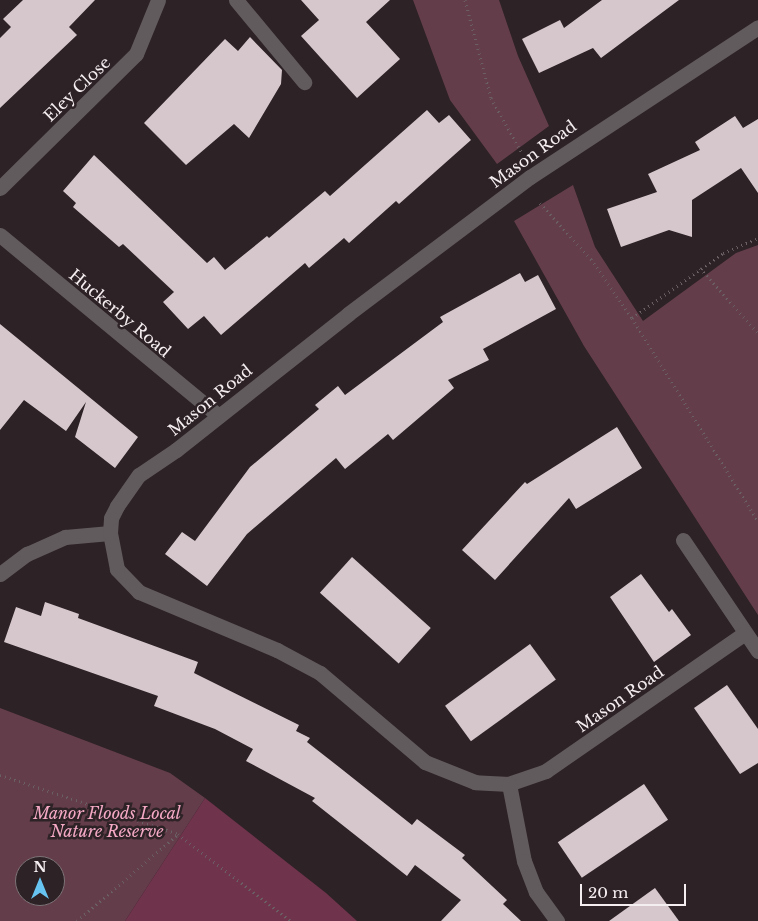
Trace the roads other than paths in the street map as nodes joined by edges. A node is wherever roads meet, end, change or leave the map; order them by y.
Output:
1 (158, 0) edge
2 (236, 0) edge
3 (758, 27) edge
4 (304, 82) dead end
5 (0, 188) edge
6 (0, 235) edge
7 (219, 416) junction
8 (110, 533) junction
9 (683, 540) dead end
10 (0, 574) edge
11 (745, 633) junction
12 (758, 651) edge
13 (509, 784) junction
14 (557, 921) edge

1 - 5 street, Eley Close
2 - 4 street
3 - 7 street, Mason Road
6 - 7 street, Huckerby Road
7 - 8 street, Mason Road
8 - 10 street
8 - 13 street, Mason Road
9 - 11 street
11 - 12 street
11 - 13 street, Mason Road
13 - 14 street

